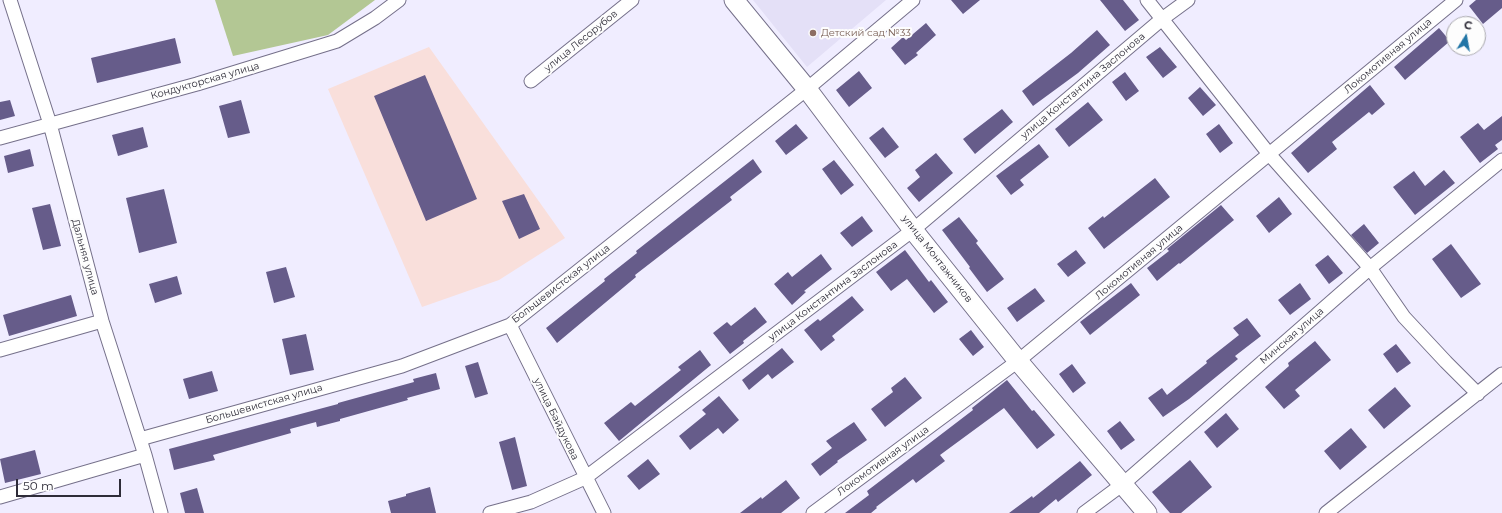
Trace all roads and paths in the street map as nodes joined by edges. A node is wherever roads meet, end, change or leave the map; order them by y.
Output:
1 (10, 0) edge
2 (400, 0) edge
3 (632, 0) edge
4 (734, 0) edge
5 (913, 0) edge
6 (1147, 0) edge
7 (1188, 0) edge
8 (1456, 0) edge
9 (1162, 19) junction
10 (531, 82) dead end
11 (807, 89) junction
12 (50, 124) junction
13 (0, 138) edge
14 (1269, 154) junction
15 (1502, 160) edge
16 (913, 230) junction
17 (1370, 268) junction
18 (102, 321) junction
19 (510, 325) junction
20 (0, 350) edge
21 (1018, 362) junction
22 (1502, 374) edge
23 (1478, 394) junction
24 (140, 439) junction
25 (145, 455) junction
26 (585, 478) junction
27 (1123, 484) junction
28 (0, 496) edge
29 (161, 513) edge
30 (490, 513) edge
31 (604, 513) edge
32 (813, 513) edge
33 (1084, 513) edge
34 (1147, 513) edge
35 (1326, 513) edge

1 - 12 street, Дальняя улица
2 - 12 street, Кондукторская улица
3 - 10 street, улица Лесорубов
4 - 11 street, улица Монтажников
5 - 11 street, Большевистская улица
6 - 9 street
7 - 9 street, улица Константина Заслонова
8 - 14 street, Локомотивная улица
9 - 14 street
9 - 16 street, улица Константина Заслонова
11 - 16 street, улица Монтажников
11 - 19 street, Большевистская улица
12 - 13 street, Кондукторская улица
12 - 18 street, Дальняя улица
14 - 17 street
14 - 21 street, Локомотивная улица
15 - 17 street, Минская улица
16 - 21 street, улица Монтажников
16 - 26 street, улица Константина Заслонова
17 - 23 street
17 - 27 street, Минская улица
18 - 20 street
18 - 24 street, Дальняя улица
19 - 24 street, Большевистская улица
19 - 26 street, улица Байдукова
21 - 27 street, улица Монтажников
21 - 32 street, Локомотивная улица
22 - 23 street
23 - 35 street
24 - 25 street, Дальняя улица
25 - 28 street
25 - 29 street, Дальняя улица
26 - 30 street, улица Константина Заслонова
26 - 31 street, улица Байдукова
27 - 33 street, Минская улица
27 - 34 street, улица Монтажников

